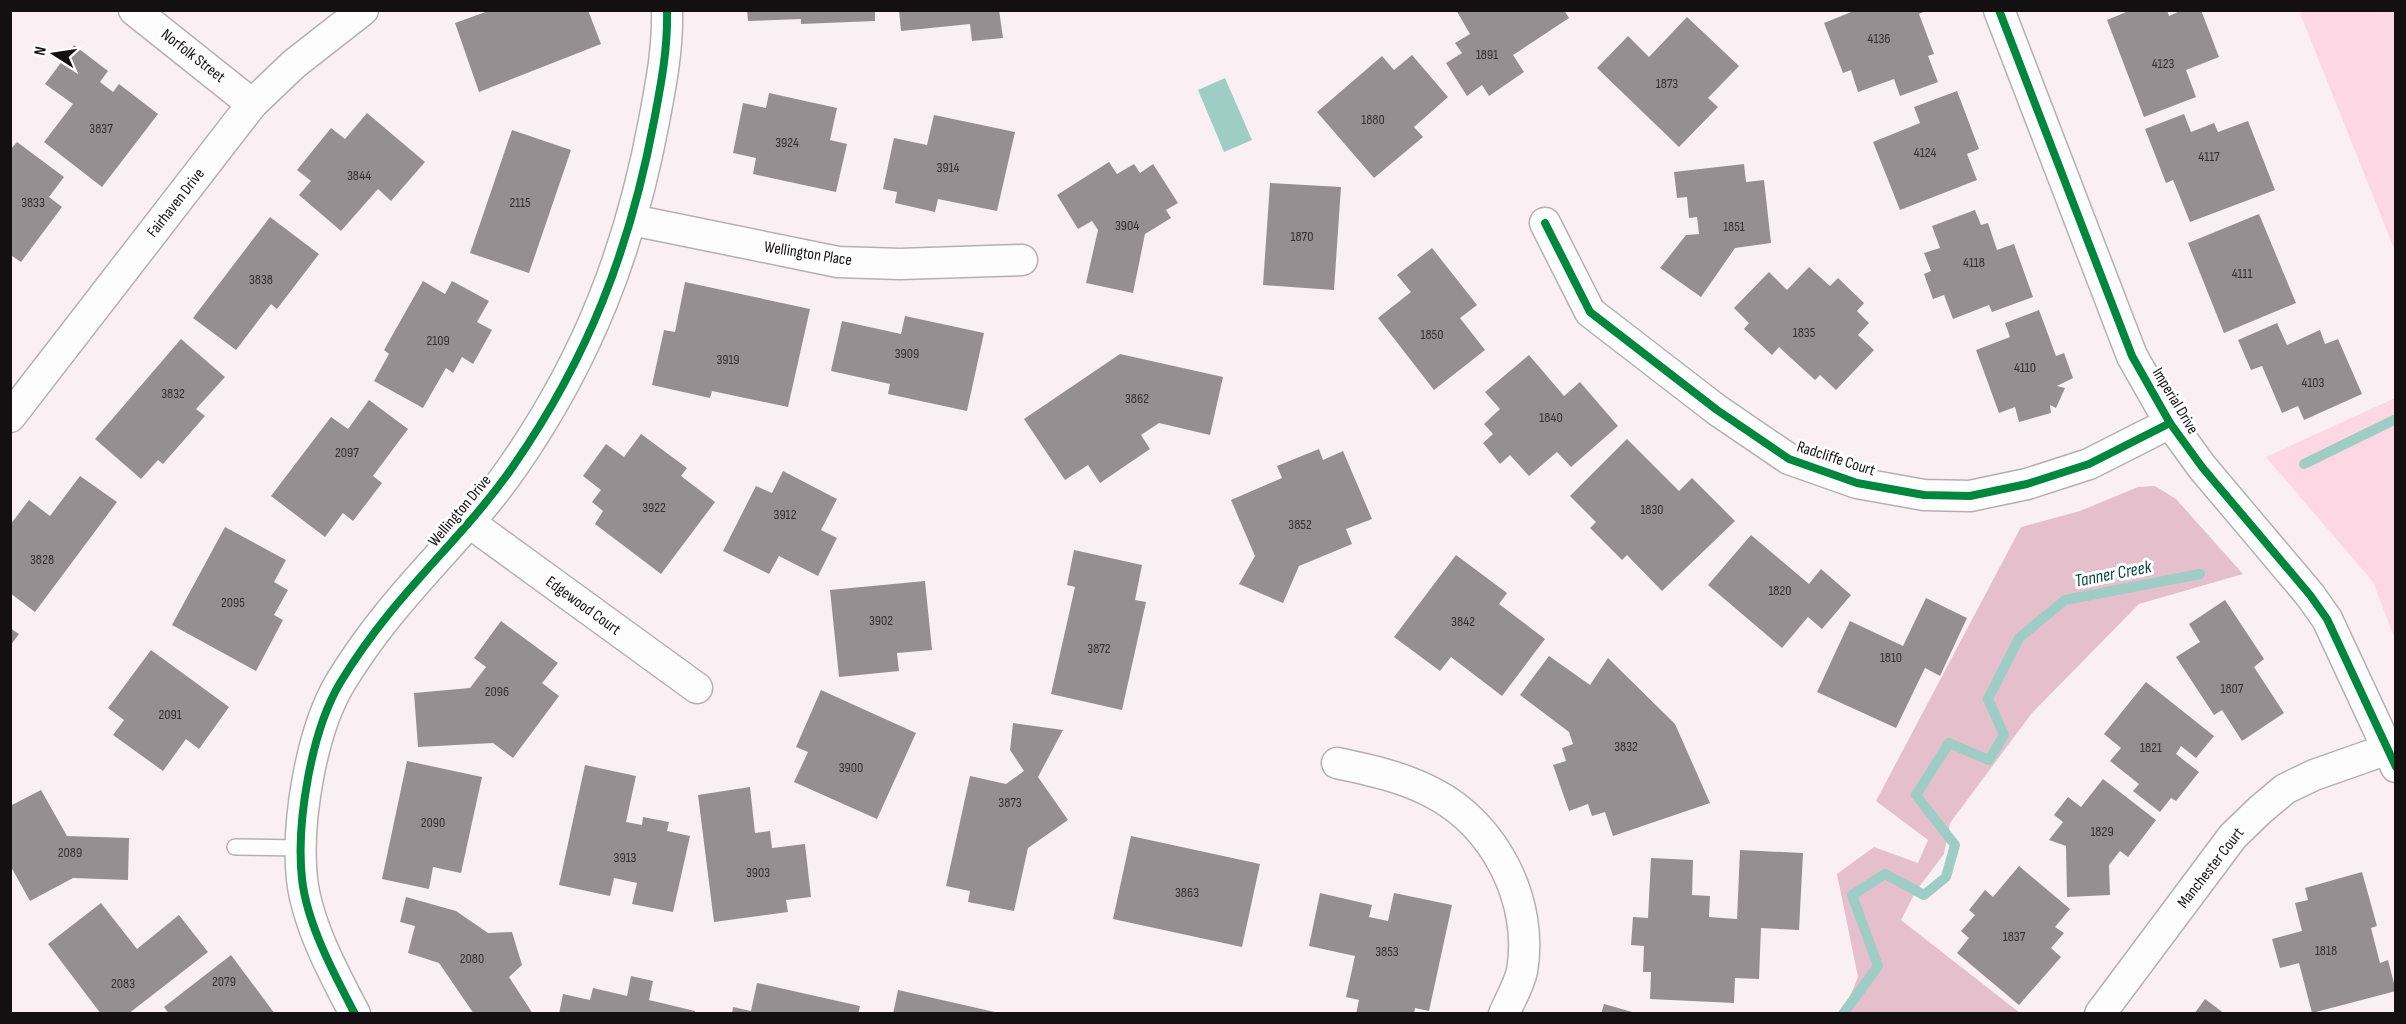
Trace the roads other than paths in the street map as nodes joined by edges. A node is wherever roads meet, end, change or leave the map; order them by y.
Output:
1 (134, 10) edge
2 (363, 10) edge
3 (667, 10) edge
4 (1999, 10) edge
5 (252, 104) junction
6 (632, 220) junction
7 (1545, 223) dead end
8 (1022, 260) dead end
9 (10, 417) edge
10 (2170, 423) junction
11 (470, 523) junction
12 (697, 688) dead end
13 (2392, 758) edge
14 (1337, 763) dead end
15 (235, 847) dead end
16 (302, 848) junction
17 (355, 1014) edge
18 (1504, 1014) edge
19 (2100, 1014) edge

1 - 5 street, Norfolk Street
2 - 5 street, Fairhaven Drive
3 - 6 street, Wellington Drive
4 - 10 street, Imperial Drive
5 - 9 street, Fairhaven Drive
6 - 8 street, Wellington Place
6 - 11 street, Wellington Drive
7 - 10 street, Radcliffe Court
10 - 13 street, Imperial Drive
11 - 12 street, Edgewood Court
11 - 16 street, Wellington Drive
13 - 19 street, Manchester Court
14 - 18 street
15 - 16 lane
16 - 17 street, Wellington Drive

